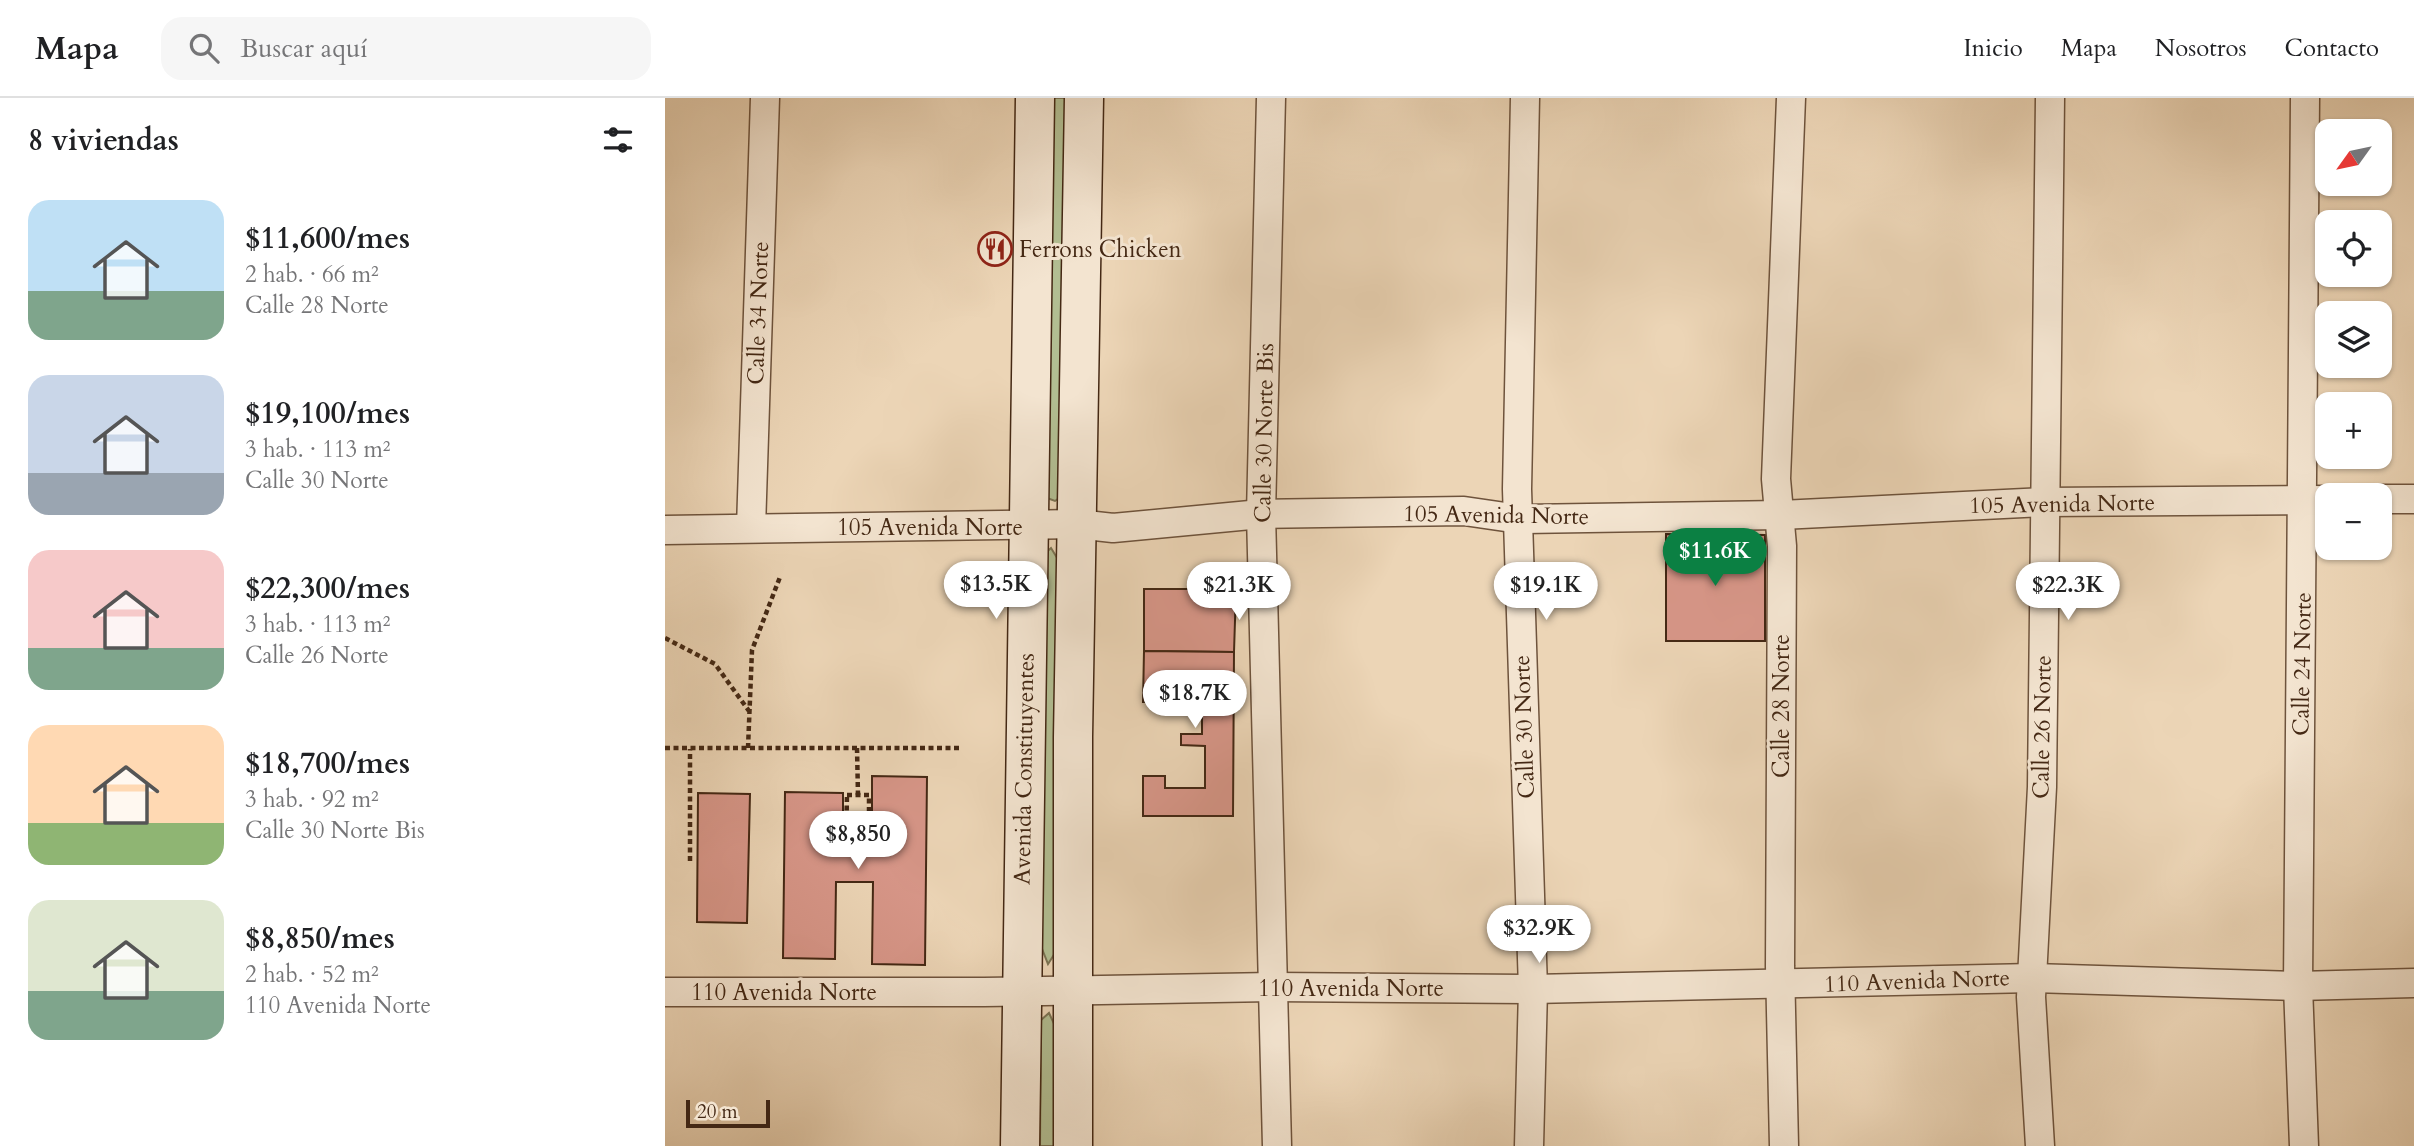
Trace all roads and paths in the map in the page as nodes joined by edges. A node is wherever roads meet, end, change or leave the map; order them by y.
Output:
1 (765, 98) edge
2 (1035, 98) edge
3 (1084, 98) edge
4 (1271, 98) edge
5 (1525, 98) edge
6 (1791, 98) edge
7 (2050, 98) edge
8 (2305, 98) edge
9 (2392, 499) edge
10 (2414, 499) edge
11 (2315, 500) edge
12 (2044, 502) junction
13 (1261, 514) junction
14 (1781, 515) junction
15 (1519, 519) junction
16 (1077, 524) junction
17 (1027, 526) junction
18 (751, 528) junction
19 (665, 530) edge
20 (780, 577) dead end
21 (665, 638) edge
22 (749, 712) junction
23 (665, 748) edge
24 (748, 748) junction
25 (857, 748) junction
26 (961, 748) dead end
27 (690, 749) junction
28 (858, 795) junction
29 (690, 861) dead end
30 (2033, 978) junction
31 (2414, 983) edge
32 (1780, 985) junction
33 (2298, 986) junction
34 (1273, 987) junction
35 (1022, 989) junction
36 (1075, 989) junction
37 (1532, 989) junction
38 (665, 992) edge
39 (1020, 1146) edge
40 (1073, 1146) edge
41 (1277, 1146) edge
42 (1529, 1146) edge
43 (1784, 1146) edge
44 (2039, 1146) edge
45 (2304, 1146) edge

1 - 18 street, Calle 34 Norte
2 - 17 main road, Avenida Constituyentes
3 - 16 main road
4 - 13 street, Calle 30 Norte Bis
5 - 15 street, Calle 30 Norte
6 - 14 street, Calle 28 Norte
7 - 12 street, Calle 26 Norte
8 - 11 street, Calle 24 Norte
9 - 10 street
11 - 12 street, 105 Avenida Norte
11 - 33 street, Calle 24 Norte
12 - 14 street, 105 Avenida Norte
12 - 30 street, Calle 26 Norte
13 - 15 street, 105 Avenida Norte
13 - 16 street, 105 Avenida Norte
13 - 34 street, Calle 30 Norte Bis
14 - 15 street, 105 Avenida Norte
14 - 32 street, Calle 28 Norte
15 - 37 street, Calle 30 Norte
16 - 17 street, 105 Avenida Norte
16 - 36 main road
17 - 18 street, 105 Avenida Norte
17 - 35 main road, Avenida Constituyentes
18 - 19 street, 105 Avenida Norte
20 - 22 path
21 - 22 path
22 - 24 path
23 - 27 path
24 - 25 path
24 - 27 path
25 - 26 path
25 - 28 path
27 - 29 path
28 - 28 path
30 - 32 street, 110 Avenida Norte
30 - 33 street, 110 Avenida Norte
30 - 44 street, Calle 26 Norte
31 - 33 street, 110 Avenida Norte
32 - 37 street, 110 Avenida Norte
32 - 43 street, Calle 28 Norte
33 - 45 street, Calle 24 Norte
34 - 36 street, 110 Avenida Norte
34 - 37 street, 110 Avenida Norte
34 - 41 street, Calle 30 Norte Bis
35 - 36 street, 110 Avenida Norte
35 - 38 street, 110 Avenida Norte
35 - 39 main road, Avenida Constituyentes
36 - 40 main road
37 - 42 street, Calle 30 Norte

